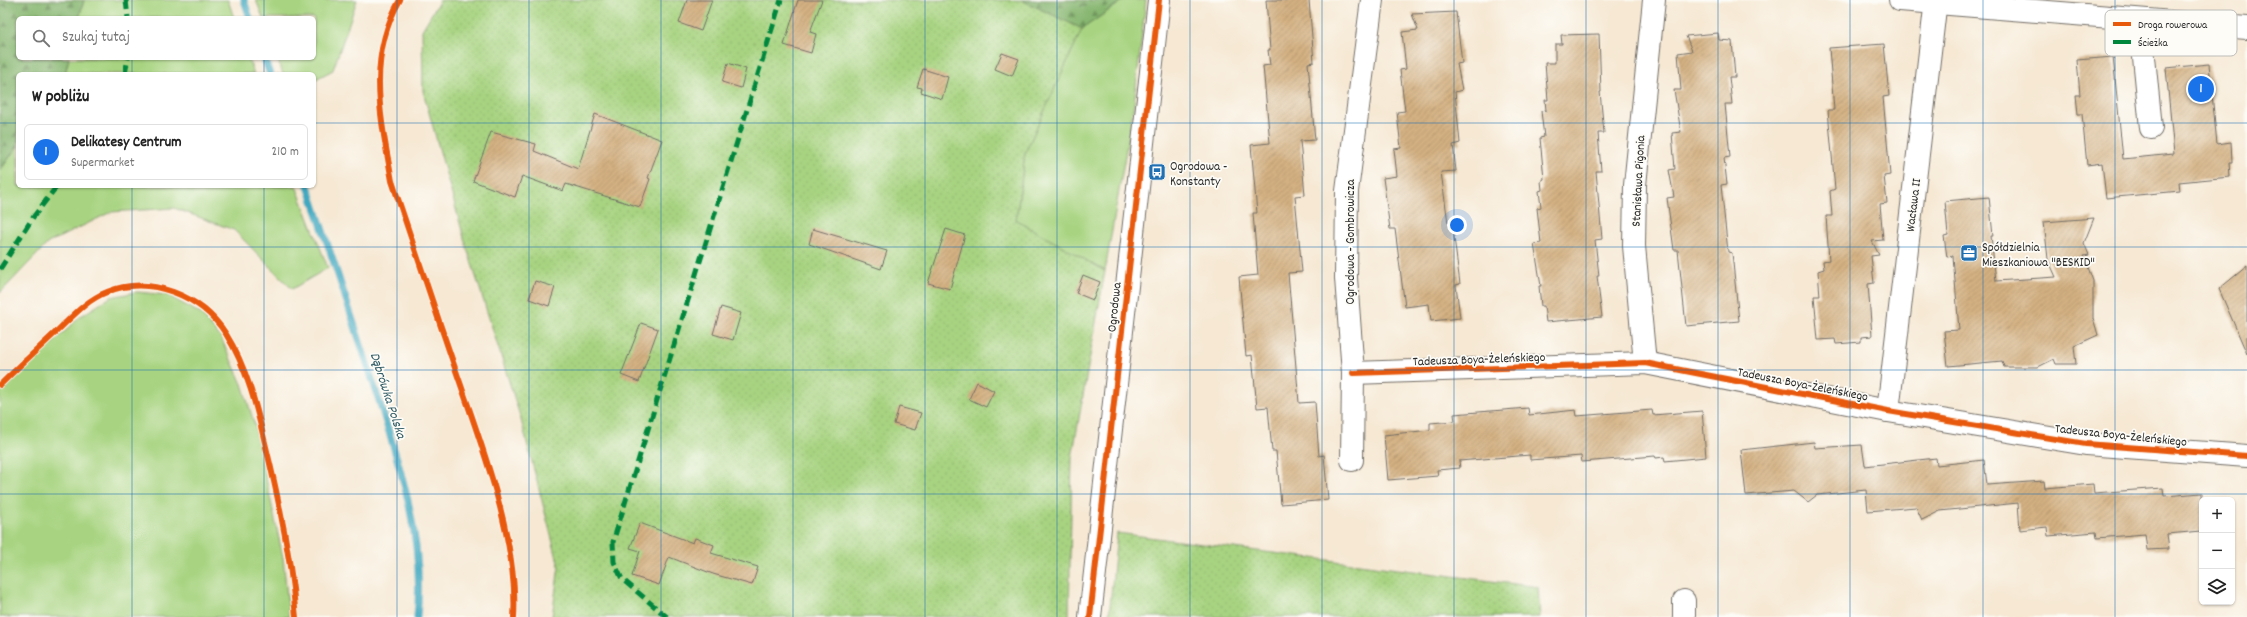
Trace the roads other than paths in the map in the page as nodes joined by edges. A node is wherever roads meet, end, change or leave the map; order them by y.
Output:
1 (1159, 0) edge
2 (1372, 0) edge
3 (1654, 0) edge
4 (1900, 0) edge
5 (1936, 1) edge
6 (2105, 16) edge
7 (2237, 27) edge
8 (2247, 28) edge
9 (2144, 56) edge
10 (2151, 128) dead end
11 (1645, 363) junction
12 (1352, 373) junction
13 (1888, 411) junction
14 (2247, 456) edge
15 (1352, 460) dead end
16 (1090, 617) edge

1 - 16 street, Ogrodowa
2 - 12 street, Ogrodowa - Gombrowicza
3 - 11 street, Stanisława Pigonia
4 - 5 street
5 - 6 street
5 - 13 street, Wacława II
7 - 8 street
9 - 10 street
11 - 12 street, Tadeusza Boya-Żeleńskiego
11 - 13 street, Tadeusza Boya-Żeleńskiego
12 - 15 street, Ogrodowa - Gombrowicza
13 - 14 street, Tadeusza Boya-Żeleńskiego

